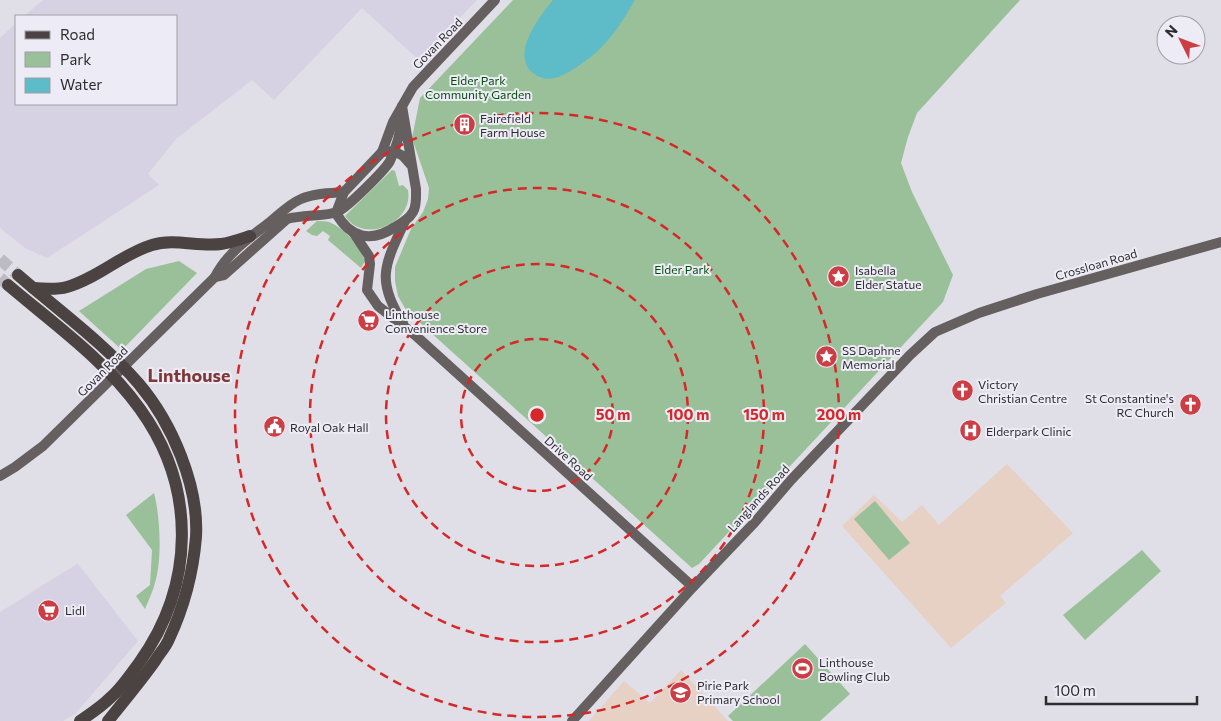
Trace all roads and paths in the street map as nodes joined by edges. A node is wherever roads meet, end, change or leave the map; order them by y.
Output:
1 (495, 0) edge
2 (402, 106) junction
3 (394, 151) junction
4 (382, 152) junction
5 (411, 165) junction
6 (344, 192) junction
7 (336, 213) junction
8 (405, 221) junction
9 (353, 232) junction
10 (250, 236) junction
11 (1221, 242) edge
12 (18, 275) tunnel mouth
13 (215, 277) junction
14 (8, 285) tunnel mouth
15 (33, 288) junction
16 (979, 313) joint
17 (406, 328) junction
18 (0, 476) edge
19 (693, 587) junction
20 (111, 698) junction
21 (80, 721) edge
22 (91, 721) edge
23 (108, 721) edge
24 (572, 721) edge

1 - 2 street, Govan Road
2 - 3 street, Govan Road
2 - 4 street, Govan Road
2 - 5 street
3 - 4 street
3 - 5 street
3 - 7 street, Govan Road
4 - 6 street
5 - 8 street, Drive Road
6 - 7 street
6 - 10 street, Govan Road
7 - 9 street, Drive Road
7 - 13 street, Govan Road
8 - 9 street
8 - 17 street, Drive Road
9 - 17 street, Drive Road
10 - 13 street, Govan Road
10 - 15 main road
11 - 16 street, Crossloan Road
12 - 15 main road
13 - 18 street, Govan Road
14 - 20 main road
15 - 23 main road
16 - 19 street, Langlands Road
17 - 19 street, Drive Road
19 - 24 street, Langlands Road
20 - 21 main road
20 - 22 main road

